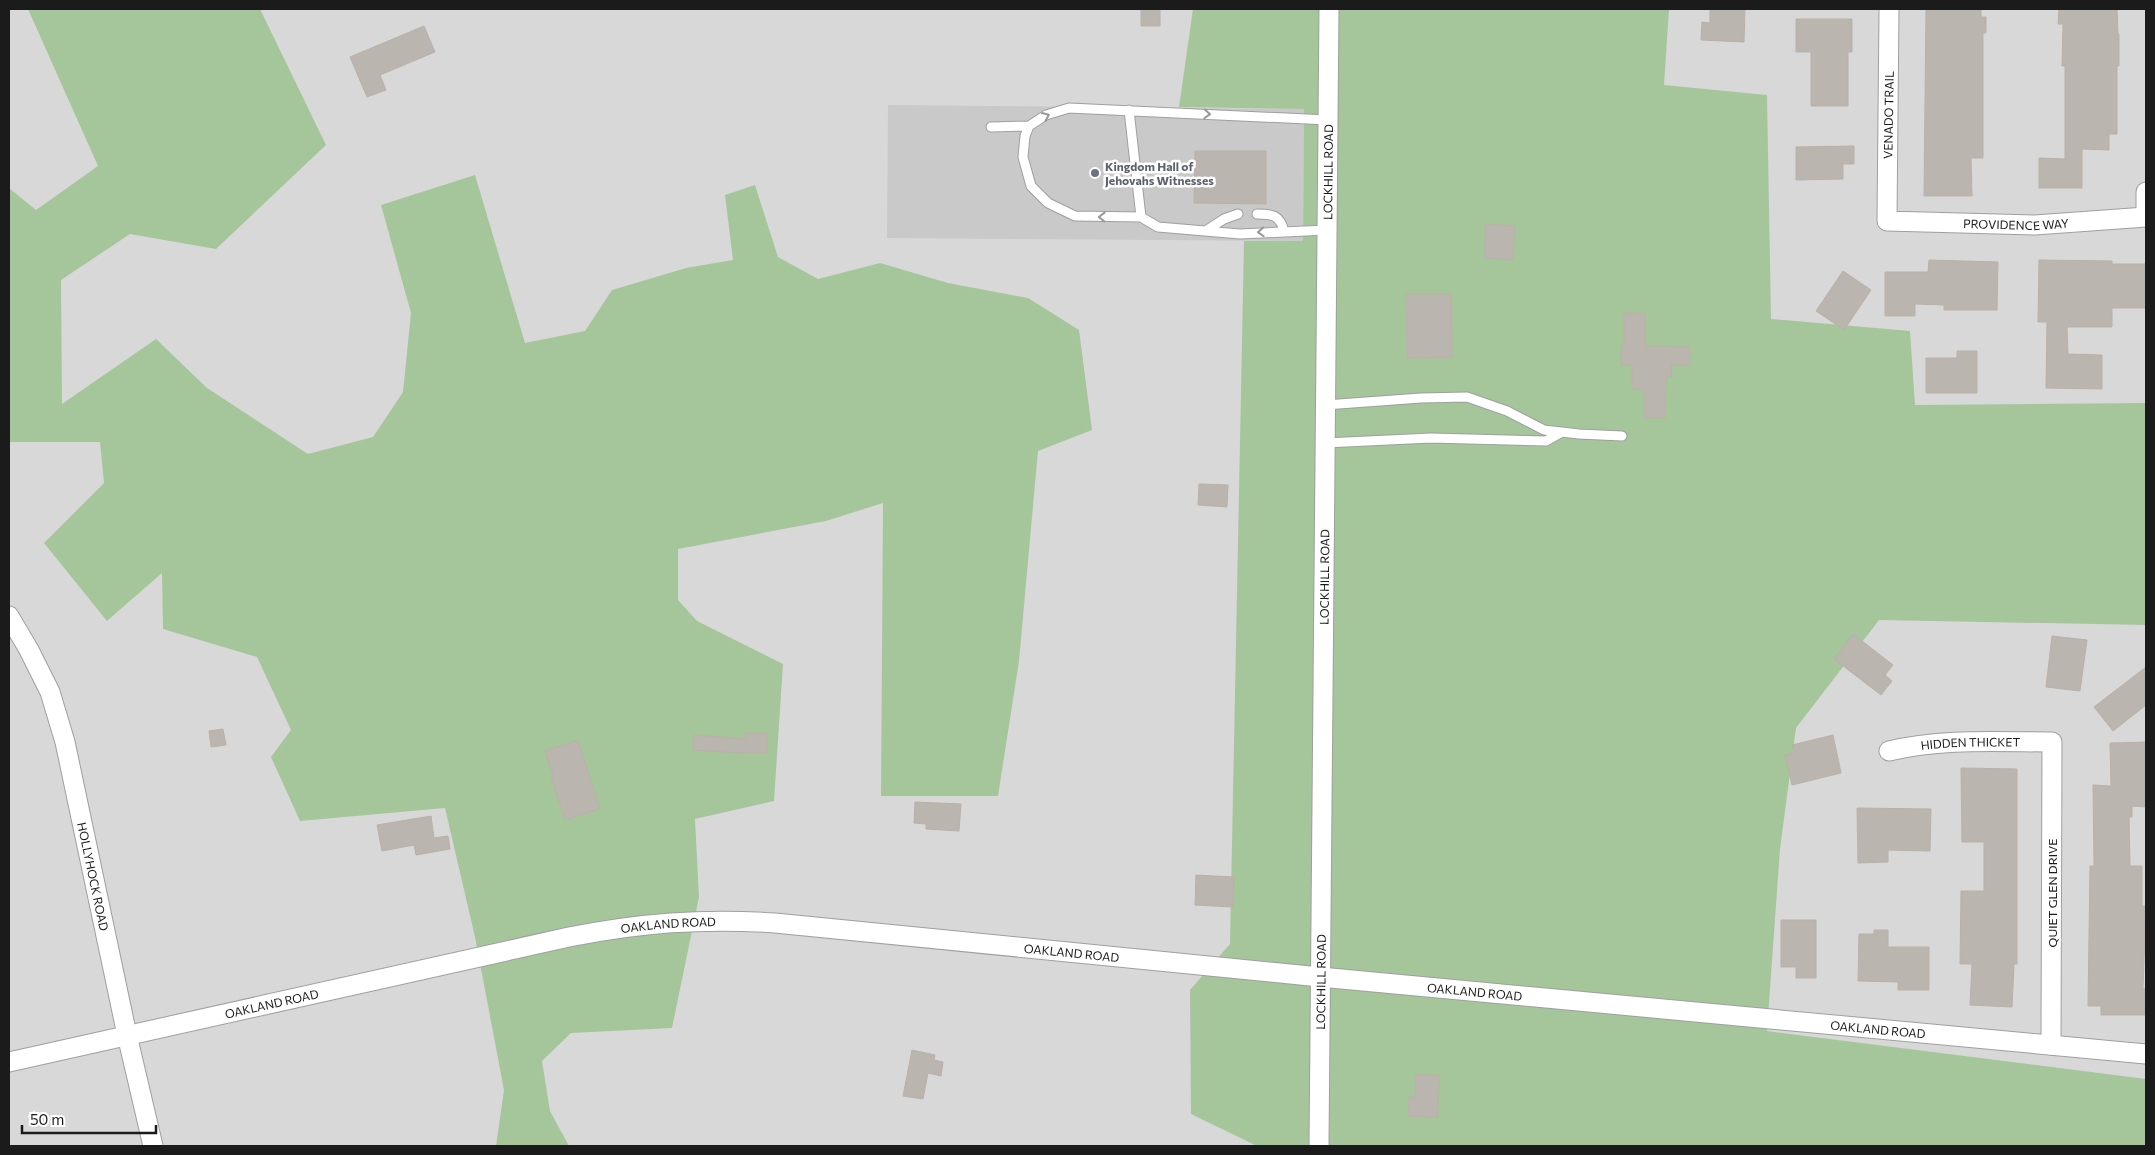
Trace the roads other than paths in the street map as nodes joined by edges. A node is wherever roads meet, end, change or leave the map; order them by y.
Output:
1 (1329, 9) edge
2 (1889, 9) edge
3 (1129, 110) junction
4 (1328, 120) junction
5 (991, 126) dead end
6 (1029, 126) junction
7 (2146, 192) edge
8 (1238, 214) dead end
9 (1257, 214) dead end
10 (1141, 217) junction
11 (2146, 217) edge
12 (1887, 221) joint
13 (1207, 230) junction
14 (1327, 230) junction
15 (1284, 231) junction
16 (1325, 405) junction
17 (1562, 432) junction
18 (1622, 436) dead end
19 (1325, 443) junction
20 (9, 616) edge
21 (2052, 742) joint
22 (1889, 751) dead end
23 (1320, 977) junction
24 (127, 1036) junction
25 (2051, 1045) junction
26 (2146, 1054) edge
27 (9, 1062) edge
28 (153, 1146) edge
29 (1318, 1146) edge

1 - 4 street, LOCKHILL ROAD
2 - 12 street, VENADO TRAIL
3 -> 4 lane
6 -> 3 lane
3 - 10 lane
4 - 14 street, LOCKHILL ROAD
5 - 6 lane
10 -> 6 lane
7 - 11 street
8 - 13 lane
9 - 15 lane
10 - 13 lane
11 - 12 street, PROVIDENCE WAY
15 -> 13 lane
14 - 15 lane
14 - 16 street, LOCKHILL ROAD
16 - 17 lane
16 - 19 street, LOCKHILL ROAD
17 - 18 lane
17 - 19 lane
19 - 23 street, LOCKHILL ROAD
20 - 24 street, HOLLYHOCK ROAD
21 - 22 street, HIDDEN THICKET
21 - 25 street, QUIET GLEN DRIVE
23 - 24 street, OAKLAND ROAD
23 - 25 street, OAKLAND ROAD
23 - 29 street, LOCKHILL ROAD
24 - 27 street, OAKLAND ROAD
24 - 28 street, HOLLYHOCK ROAD
25 - 26 street, OAKLAND ROAD

